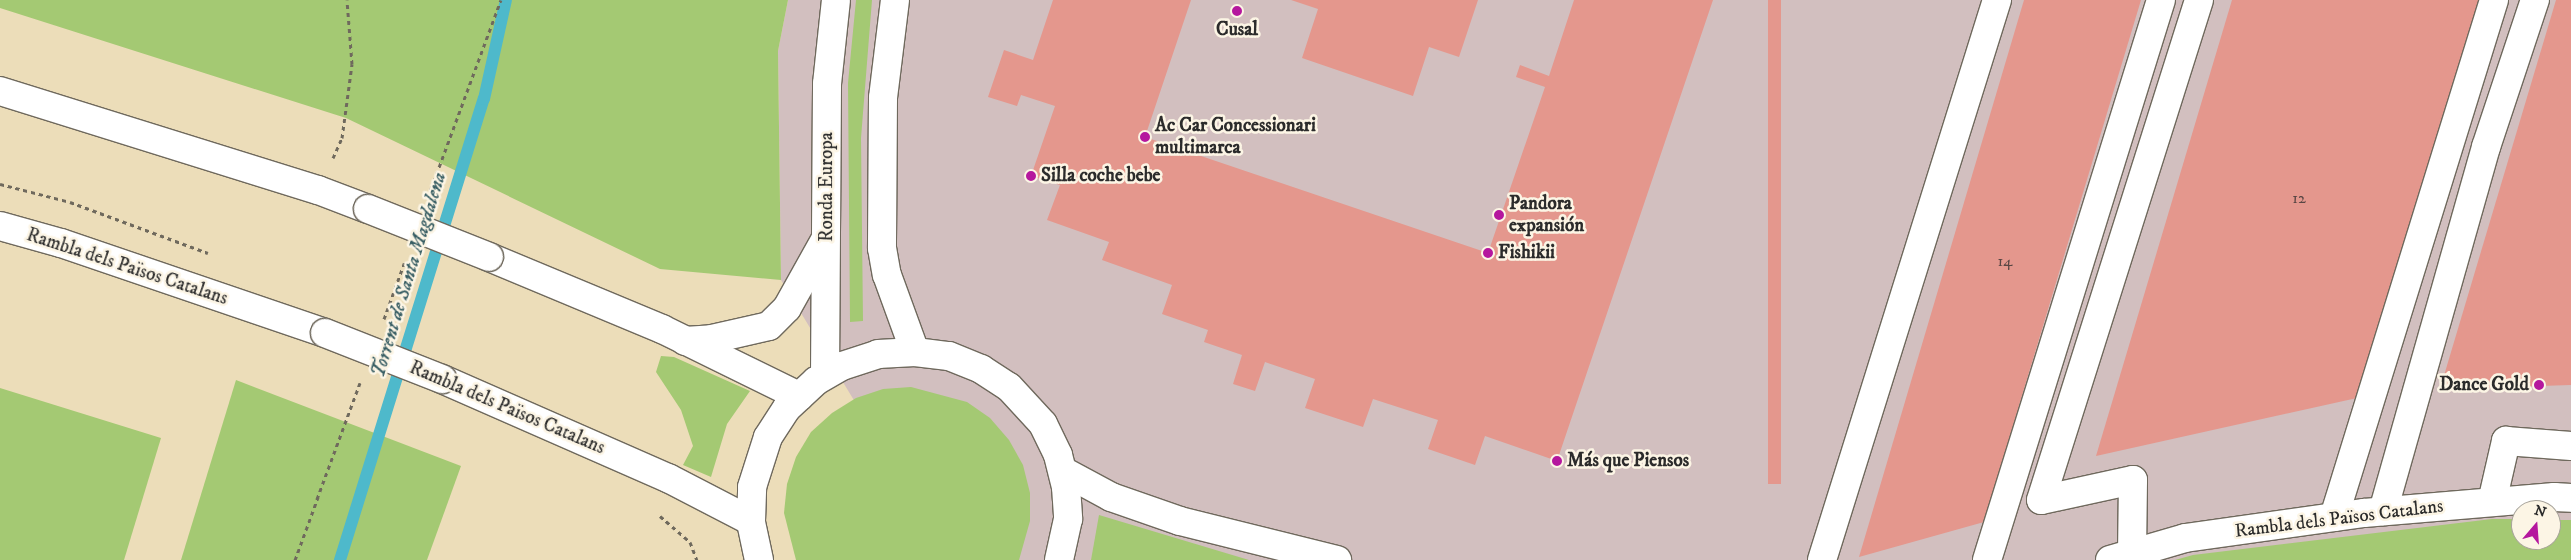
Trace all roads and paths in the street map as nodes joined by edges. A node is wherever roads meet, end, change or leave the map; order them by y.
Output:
1 (347, 0) edge
2 (836, 0) edge
3 (895, 0) edge
4 (1997, 0) edge
5 (2161, 0) edge
6 (2199, 0) edge
7 (2494, 0) edge
8 (2535, 0) edge
9 (0, 90) edge
10 (318, 190) junction
11 (0, 226) edge
12 (827, 236) junction
13 (685, 341) junction
14 (915, 352) junction
15 (826, 375) junction
16 (799, 396) junction
17 (2571, 446) edge
18 (336, 447) dead end
19 (1063, 471) junction
20 (2571, 498) edge
21 (2492, 502) junction
22 (653, 510) dead end
23 (2383, 511) junction
24 (2334, 517) junction
25 (751, 521) junction
26 (2121, 557) edge
27 (295, 560) edge
28 (697, 560) edge
29 (759, 560) edge
30 (1059, 560) edge
31 (1337, 560) edge
32 (1822, 560) edge
33 (1987, 560) edge

1 - 10 path
2 - 12 street, Ronda Europa
3 - 14 street
4 - 32 street
5 - 33 street
6 - 26 street
7 - 24 street
8 - 23 street
9 - 10 street
10 - 13 street, bridge
11 - 25 street, Rambla dels Països Catalans, bridge
12 - 13 street
12 - 15 street, Ronda Europa
13 - 16 street
14 - 15 street
14 - 19 street
15 - 16 street
16 - 25 street
17 - 21 street
18 - 27 path
19 - 30 street
19 - 31 street
20 - 21 street, Rambla dels Països Catalans
21 - 23 street, Rambla dels Països Catalans
22 - 28 path
23 - 24 street, Rambla dels Països Catalans
24 - 26 street, Rambla dels Països Catalans
25 - 29 street

